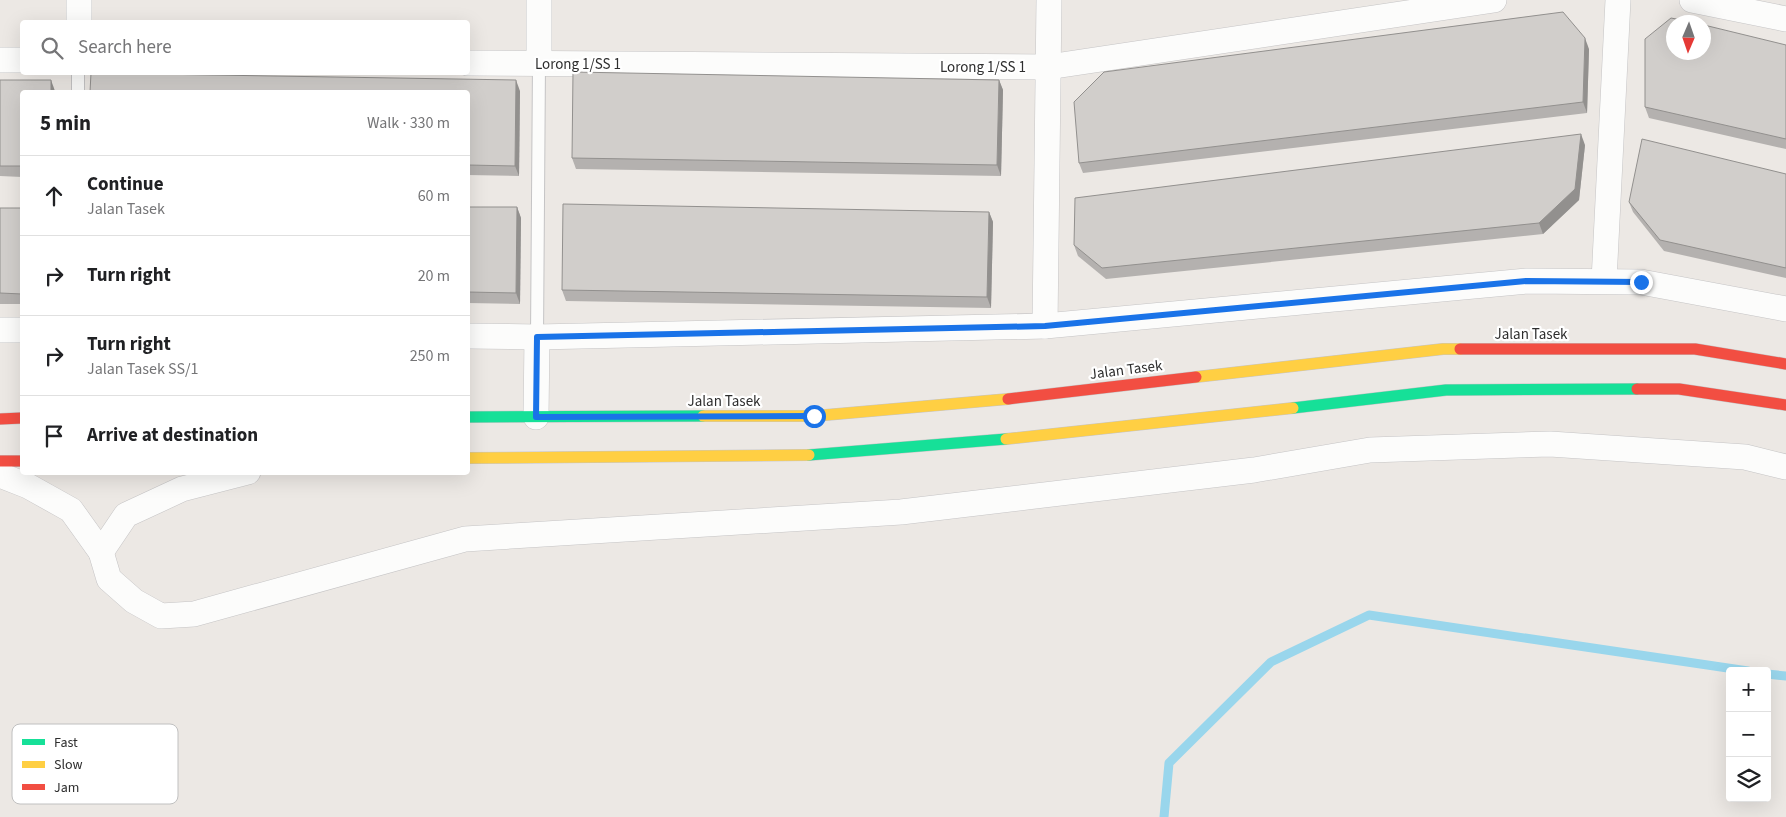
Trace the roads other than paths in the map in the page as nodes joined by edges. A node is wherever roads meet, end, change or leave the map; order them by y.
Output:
1 (79, 0) edge
2 (539, 0) edge
3 (1049, 0) edge
4 (1494, 0) edge
5 (1618, 0) edge
6 (1692, 0) edge
7 (1786, 19) edge
8 (79, 20) edge
9 (0, 60) edge
10 (20, 60) edge
11 (470, 63) edge
12 (539, 64) junction
13 (1048, 67) junction
14 (78, 75) edge
15 (78, 90) edge
16 (1604, 281) junction
17 (1786, 309) edge
18 (1045, 326) junction
19 (0, 330) edge
20 (20, 330) edge
21 (470, 336) edge
22 (537, 337) junction
23 (1786, 364) edge
24 (1786, 404) edge
25 (470, 417) edge
26 (536, 417) junction
27 (20, 418) edge
28 (0, 419) edge
29 (470, 458) edge
30 (0, 461) edge
31 (20, 461) edge
32 (1786, 467) edge
33 (0, 474) edge
34 (236, 475) edge
35 (101, 552) junction

1 - 8 street
2 - 12 street
3 - 13 street
4 - 13 street, Lorong 1/SS 1
5 - 16 street
6 - 7 street
9 - 10 street
11 - 12 street, Lorong 1/SS 1
12 - 13 street, Lorong 1/SS 1
12 - 22 lane
13 - 18 street
14 - 15 lane
16 - 17 street
16 - 18 street
18 - 22 street
19 - 20 street
21 - 22 street
22 - 26 street
23 - 26 main road, Jalan Tasek
24 - 29 main road
25 - 26 main road, Jalan Tasek
27 - 28 main road
30 - 31 main road
32 - 35 street
33 - 35 street
34 - 35 street

